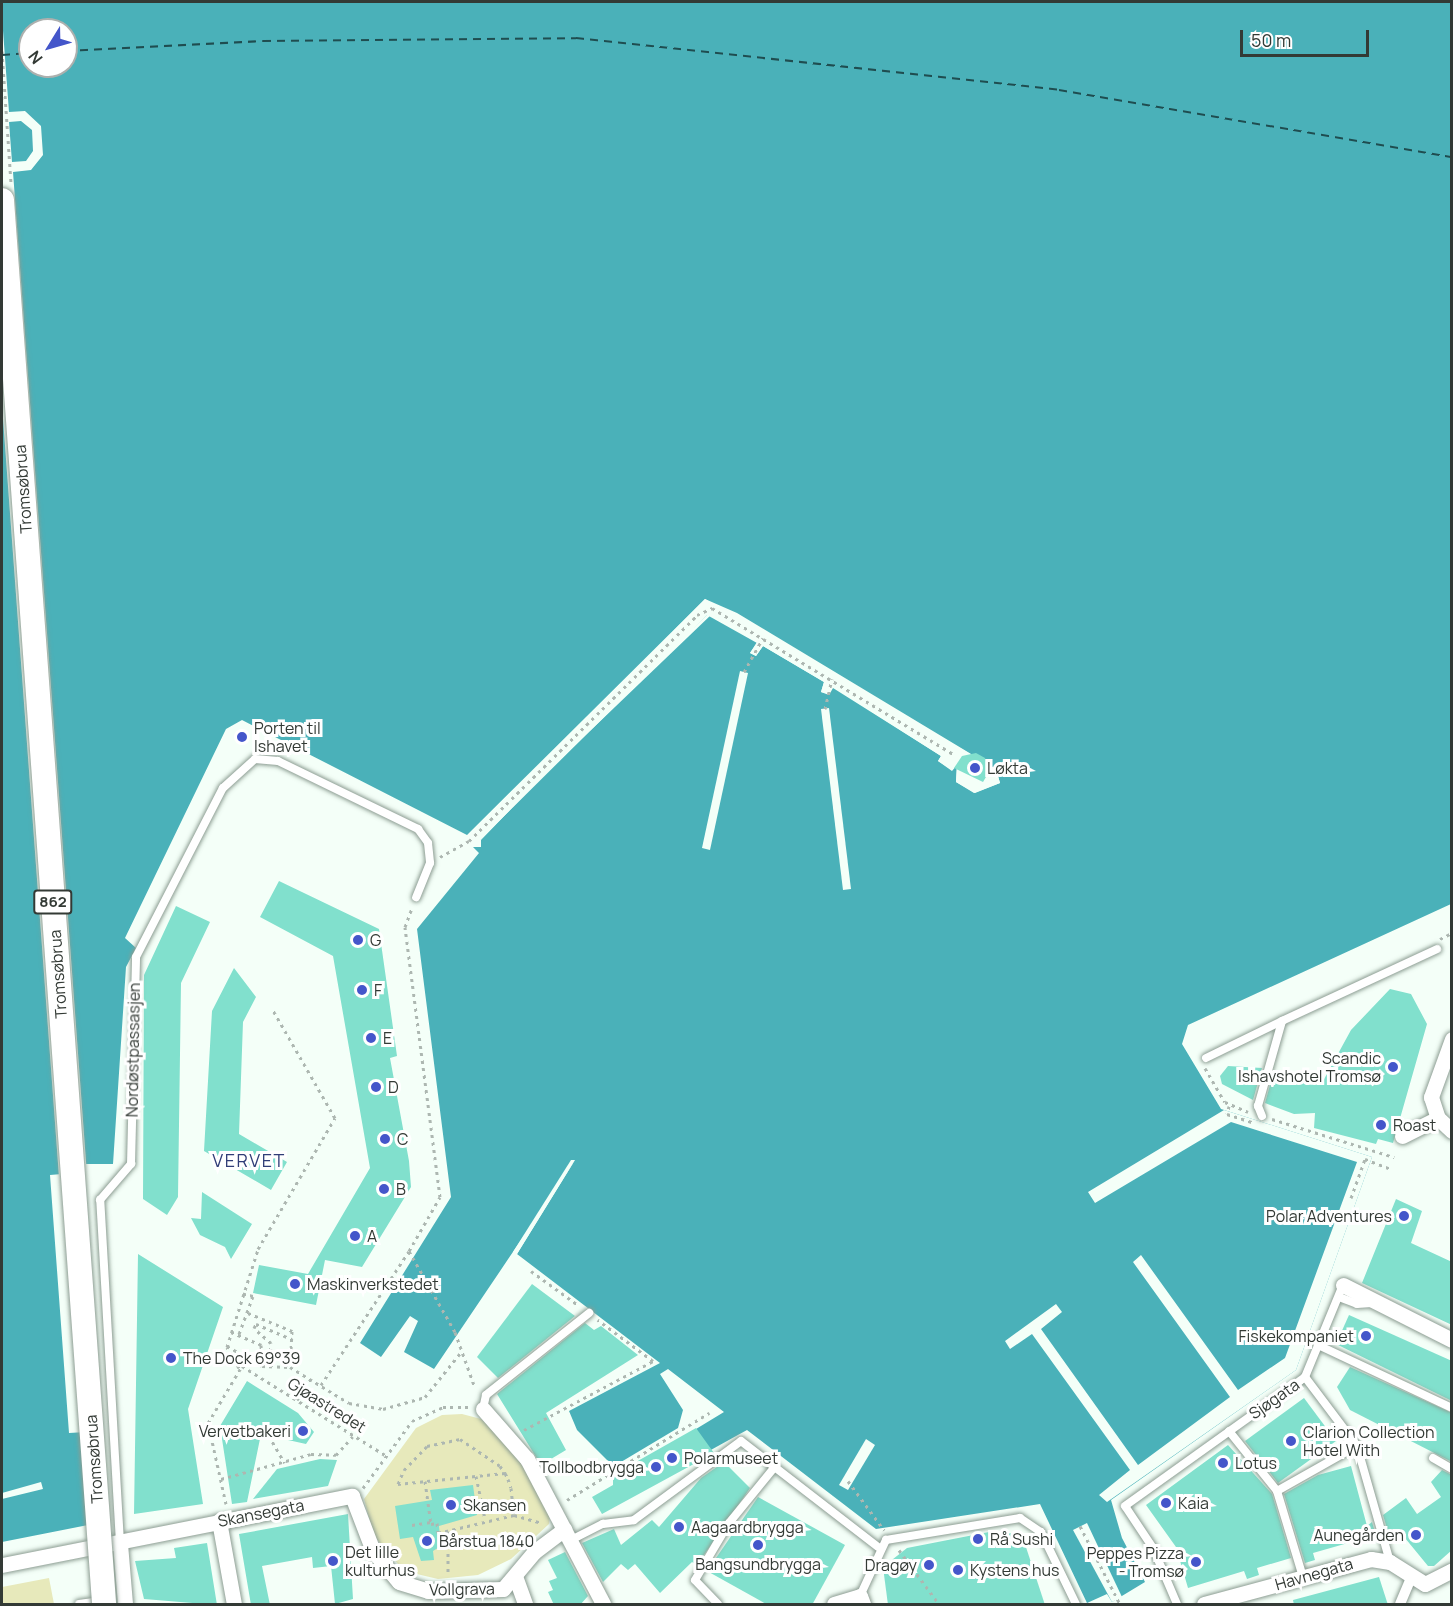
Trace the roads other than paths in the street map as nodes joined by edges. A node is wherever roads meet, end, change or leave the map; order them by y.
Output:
1 (2, 200) edge
2 (416, 897) road end
3 (1437, 949) dead end
4 (1282, 1021) junction
5 (1449, 1042) edge
6 (1206, 1058) road end
7 (1262, 1116) road end
8 (1438, 1118) junction
9 (1452, 1131) edge
10 (1400, 1141) dead end
11 (1341, 1291) joint
12 (589, 1313) road end
13 (1452, 1340) edge
14 (1318, 1345) junction
15 (1305, 1377) junction
16 (1450, 1407) edge
17 (483, 1409) joint
18 (1230, 1431) junction
19 (1357, 1446) junction
20 (1433, 1458) dead end
21 (773, 1469) junction
22 (1452, 1469) edge
23 (1277, 1491) junction
24 (352, 1496) joint
25 (224, 1520) junction
26 (567, 1535) junction
27 (120, 1544) junction
28 (878, 1547) junction
29 (1390, 1562) junction
30 (2, 1565) edge
31 (1452, 1570) edge
32 (515, 1576) junction
33 (1303, 1577) junction
34 (1410, 1580) junction
35 (861, 1600) edge
36 (118, 1602) edge
37 (78, 1605) edge
38 (234, 1605) edge
39 (525, 1605) edge
40 (603, 1605) edge
41 (718, 1605) edge
42 (834, 1605) edge
43 (1076, 1605) edge
44 (1177, 1605) edge
45 (1204, 1605) edge
46 (1400, 1605) edge

1 - 36 main road, Tromsøbrua / 862, bridge
2 - 27 lane, Nordøstpassasjen
3 - 4 lane
4 - 6 lane
4 - 7 lane
5 - 8 street
8 - 9 street
8 - 10 street
11 - 13 street
11 - 14 lane
12 - 17 lane
14 - 15 lane
14 - 16 lane
15 - 18 lane, Sjøgata
15 - 19 lane, Sjøgata
17 - 26 street
18 - 23 lane
18 - 44 lane, Sjøgata
19 - 23 lane
19 - 29 lane, Sjøgata
20 - 22 lane
21 - 26 lane
21 - 28 lane
21 - 41 lane
23 - 33 lane
24 - 25 street, Skansegata
24 - 32 street, Vollgrava
25 - 27 street, Skansegata
25 - 38 street
26 - 32 street, Vollgrava
26 - 40 street
27 - 30 street, Skansegata
27 - 36 street
28 - 35 lane
28 - 43 lane
29 - 33 street, Havnegata
29 - 34 street
31 - 34 street
32 - 39 street
33 - 45 street, Havnegata
34 - 46 street
35 - 42 street
36 - 37 lane

